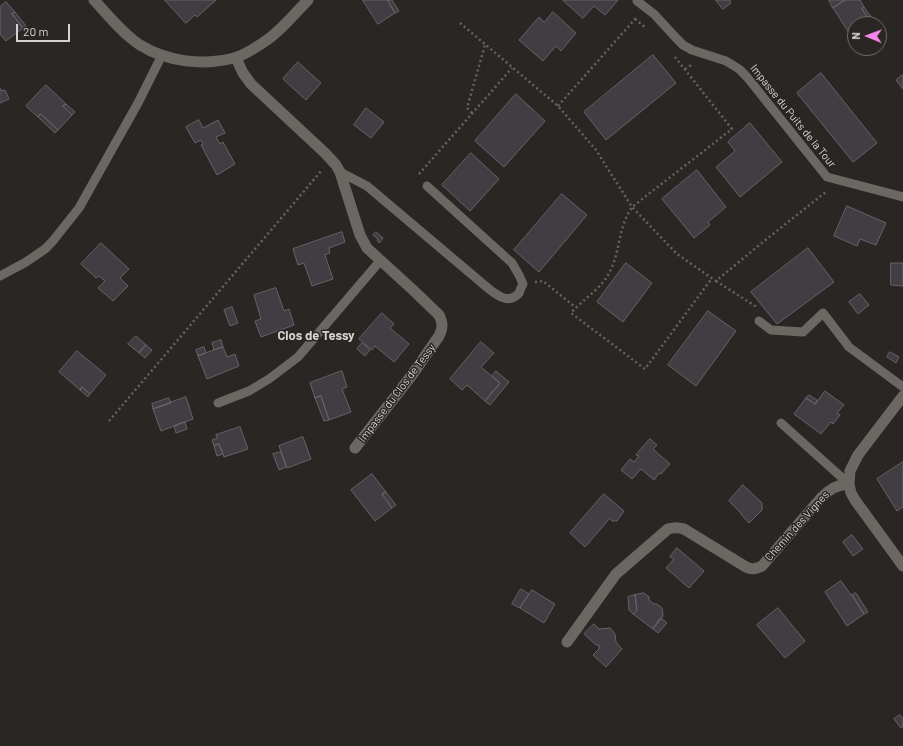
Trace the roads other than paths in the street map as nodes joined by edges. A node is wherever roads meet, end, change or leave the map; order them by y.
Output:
1 (94, 0) edge
2 (308, 0) edge
3 (637, 1) edge
4 (162, 55) junction
5 (236, 58) junction
6 (340, 172) junction
7 (426, 186) road end
8 (903, 197) edge
9 (380, 261) junction
10 (0, 276) edge
11 (759, 321) road end
12 (903, 387) edge
13 (903, 396) edge
14 (218, 403) dead end
15 (781, 423) dead end
16 (355, 448) dead end
17 (849, 484) junction
18 (903, 566) edge
19 (568, 642) dead end

1 - 4 street
2 - 5 street
3 - 8 lane, Impasse du Puits de la Tour
4 - 5 street
4 - 10 lane
5 - 6 street, Impasse du Clos de Tessy
6 - 7 lane
6 - 9 street, Impasse du Clos de Tessy
9 - 14 lane
9 - 16 street, Impasse du Clos de Tessy
11 - 12 lane
13 - 17 street
15 - 17 lane
17 - 18 street
17 - 19 street, Chemin des Vignes

